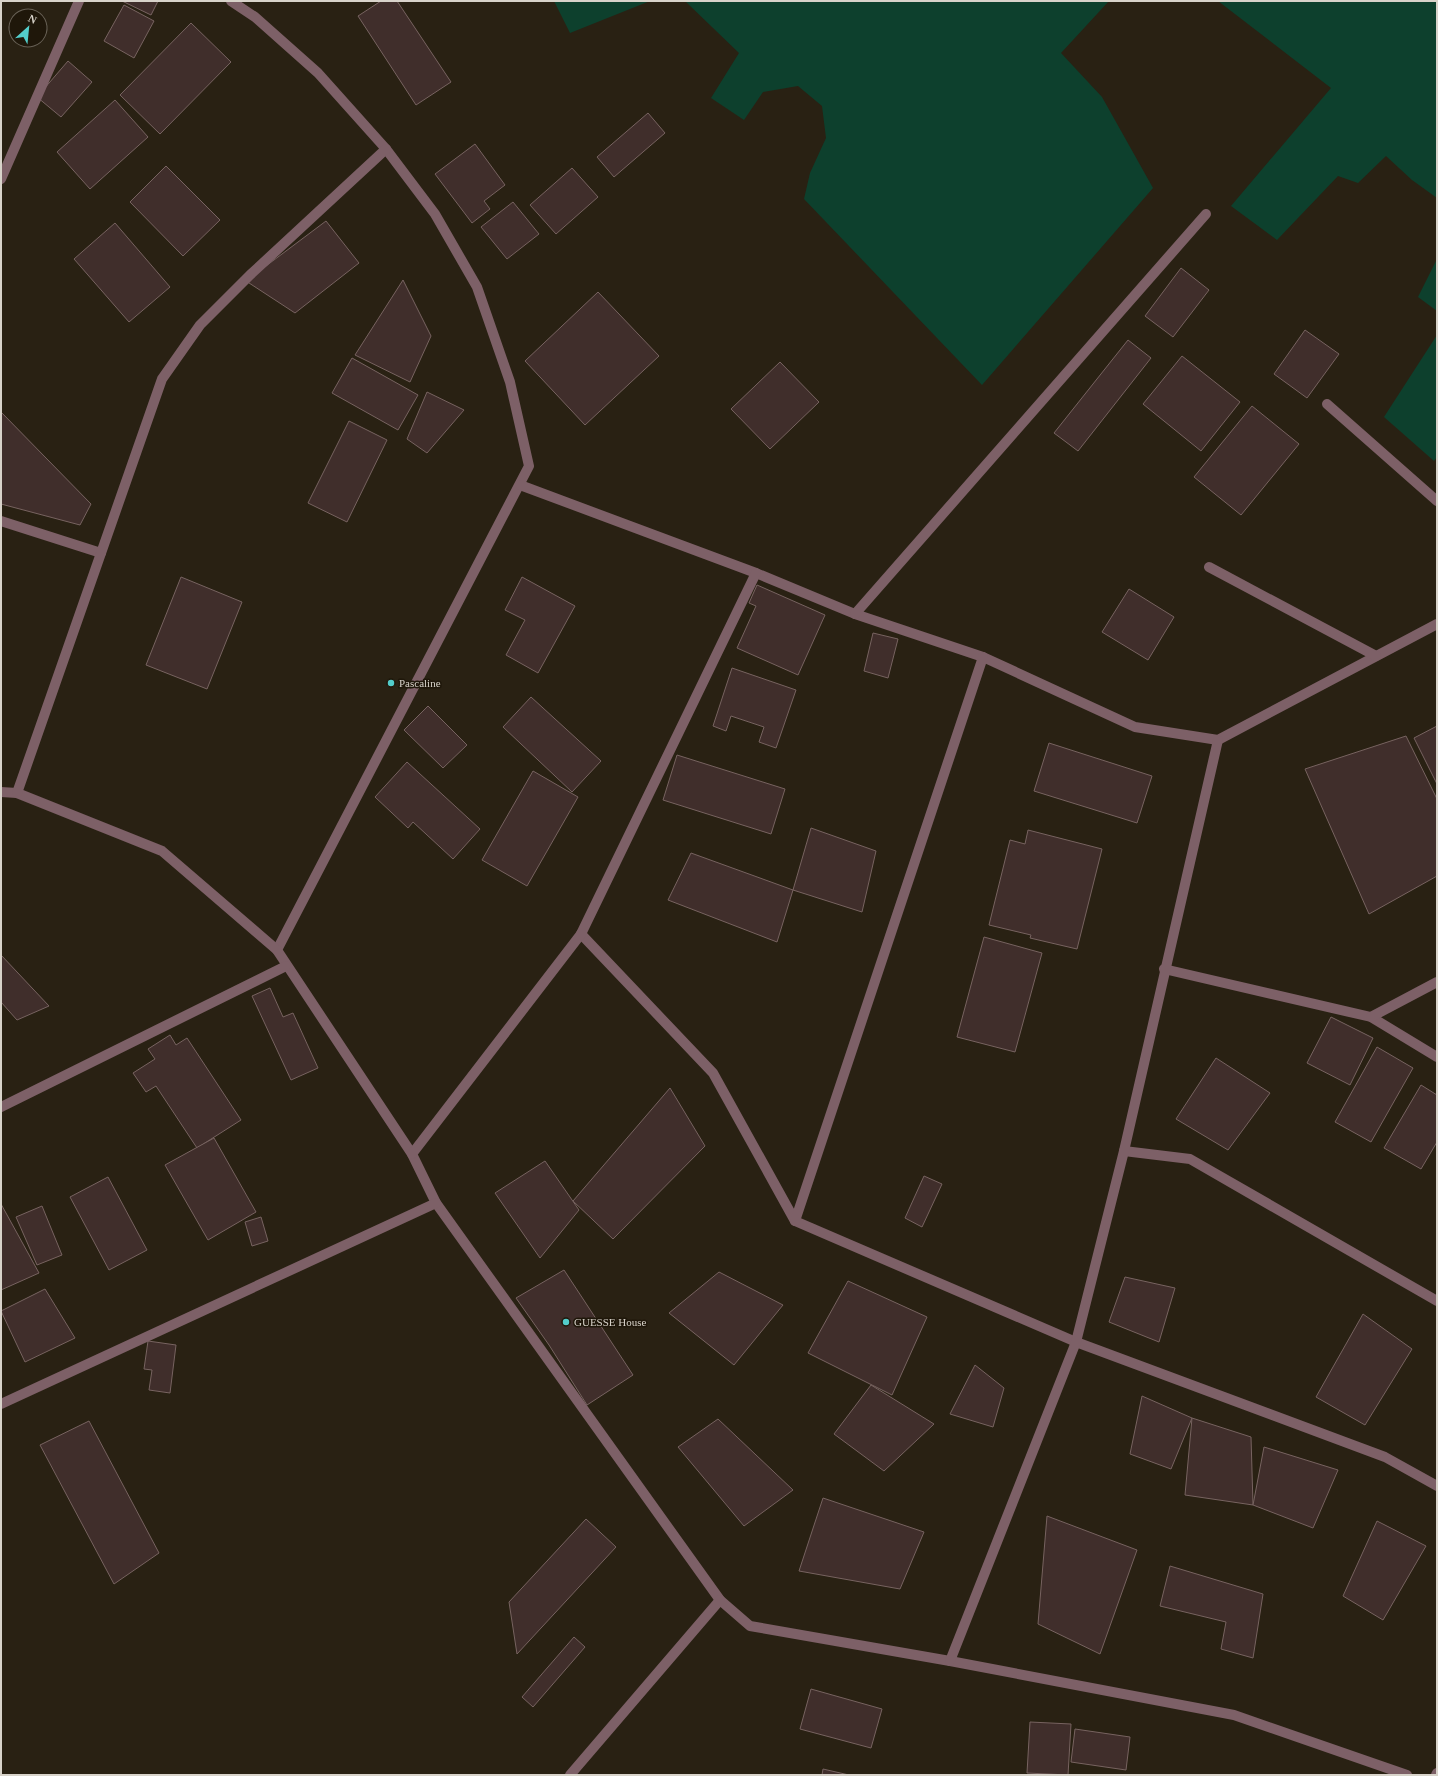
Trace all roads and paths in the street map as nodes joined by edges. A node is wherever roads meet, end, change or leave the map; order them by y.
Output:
1 (80, 1) edge
2 (231, 1) edge
3 (386, 149) junction
4 (1, 179) edge
5 (1206, 214) dead end
6 (1327, 404) dead end
7 (520, 485) junction
8 (1437, 502) edge
9 (1, 521) edge
10 (101, 554) junction
11 (1209, 567) dead end
12 (756, 573) junction
13 (855, 614) junction
14 (1437, 624) edge
15 (1376, 656) junction
16 (983, 657) junction
17 (1218, 740) junction
18 (1, 792) edge
19 (17, 793) junction
20 (581, 934) junction
21 (277, 950) junction
22 (286, 966) junction
23 (1164, 969) junction
24 (1437, 982) edge
25 (1371, 1017) junction
26 (1437, 1057) edge
27 (1, 1107) edge
28 (1124, 1151) junction
29 (412, 1154) junction
30 (436, 1203) junction
31 (795, 1220) junction
32 (1437, 1302) edge
33 (1076, 1342) junction
34 (1, 1404) edge
35 (1437, 1486) edge
36 (720, 1600) junction
37 (950, 1661) junction
38 (570, 1775) edge
39 (1407, 1775) edge

1 - 4 street
2 - 3 street
3 - 7 street
3 - 10 street
5 - 13 street
6 - 8 street
7 - 12 street
7 - 21 street
9 - 10 street
10 - 19 street
11 - 15 street
12 - 13 street
12 - 20 street
13 - 16 street
14 - 15 street
15 - 17 street
16 - 17 street
16 - 31 street
17 - 23 street
18 - 19 street
19 - 21 street
20 - 29 street
20 - 31 street
21 - 22 street
22 - 27 street
22 - 29 street
23 - 25 street
23 - 28 street
24 - 25 street
25 - 26 street
28 - 32 street
28 - 33 street
29 - 30 street
30 - 34 street
30 - 36 street
31 - 33 street
33 - 35 street
33 - 37 street
36 - 37 street
36 - 38 street
37 - 39 street

